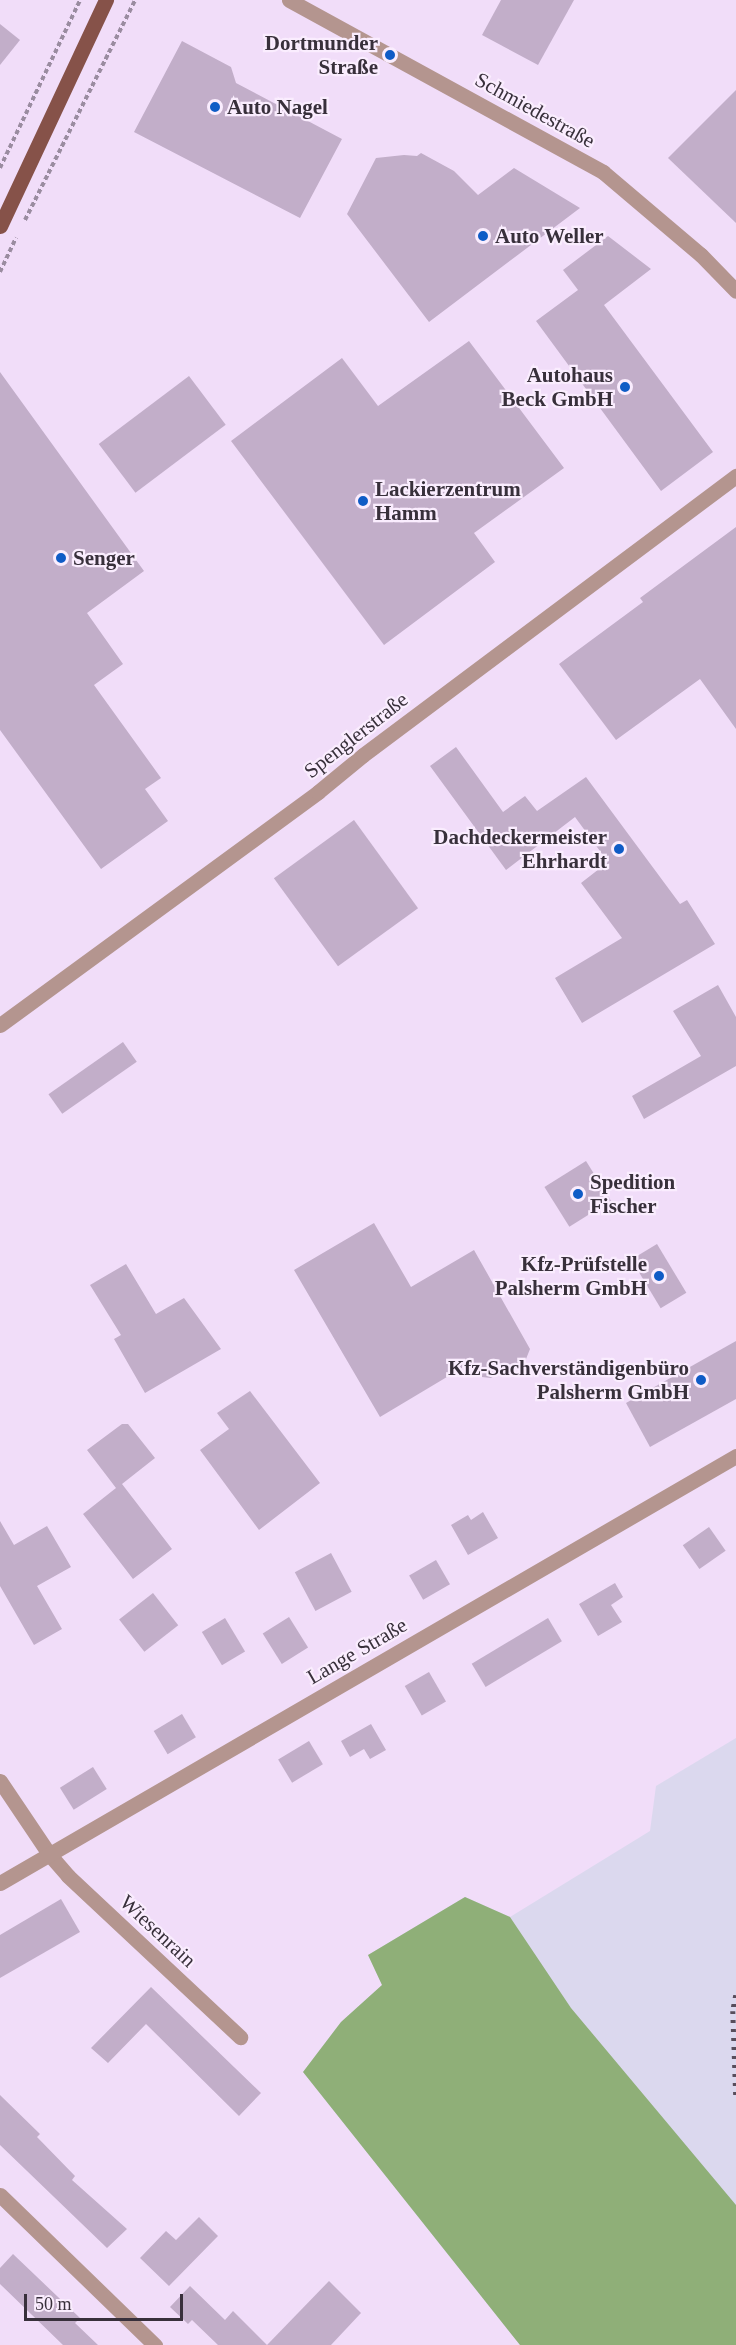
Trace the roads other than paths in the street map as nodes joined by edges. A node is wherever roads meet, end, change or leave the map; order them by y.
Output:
1 (106, 0) edge
2 (289, 0) edge
3 (0, 226) edge
4 (736, 291) edge
5 (736, 476) edge
6 (0, 1025) edge
7 (736, 1456) edge
8 (1, 1784) edge
9 (49, 1854) junction
10 (0, 1883) edge
11 (240, 2037) dead end
12 (0, 2195) edge
13 (155, 2345) edge

1 - 3 main road
2 - 4 street, Schmiedestraße
5 - 6 street, Spenglerstraße
7 - 9 street, Lange Straße
8 - 9 street
9 - 10 street, Lange Straße
9 - 11 street, Wiesenrain
12 - 13 street

